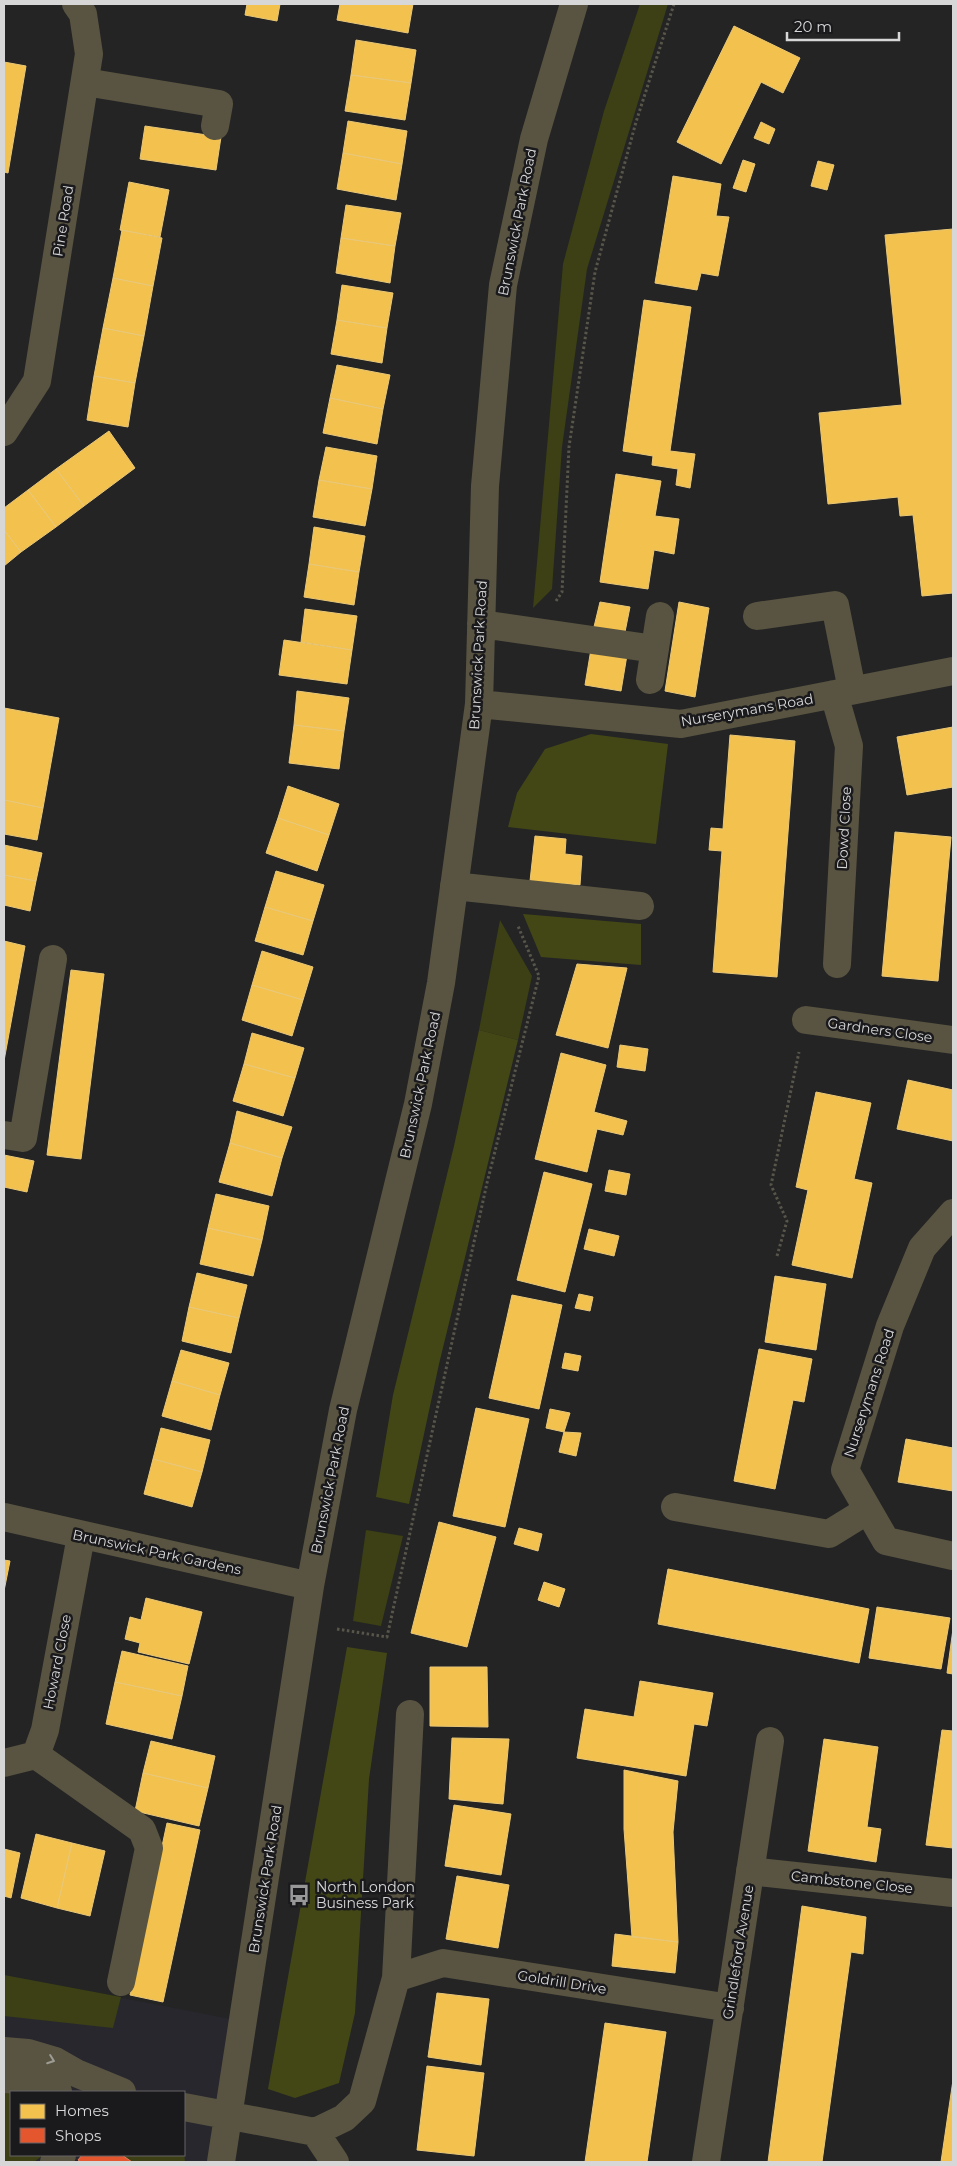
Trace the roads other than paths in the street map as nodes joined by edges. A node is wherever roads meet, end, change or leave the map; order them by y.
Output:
1 (76, 4) edge
2 (574, 4) edge
3 (85, 82) junction
4 (215, 126) dead end
5 (4, 432) edge
6 (660, 616) dead end
7 (757, 616) dead end
8 (481, 624) junction
9 (655, 649) junction
10 (953, 671) edge
11 (650, 680) dead end
12 (843, 692) junction
13 (479, 704) junction
14 (454, 886) junction
15 (640, 906) dead end
16 (53, 959) dead end
17 (836, 964) dead end
18 (806, 1020) road end
19 (953, 1040) edge
20 (4, 1135) edge
21 (953, 1213) edge
22 (675, 1507) dead end
23 (868, 1510) junction
24 (4, 1517) edge
25 (81, 1536) junction
26 (953, 1556) edge
27 (310, 1586) junction
28 (410, 1714) dead end
29 (770, 1741) dead end
30 (36, 1755) junction
31 (4, 1763) edge
32 (750, 1872) junction
33 (953, 1893) edge
34 (396, 1978) junction
35 (121, 1982) dead end
36 (730, 2008) junction
37 (4, 2051) edge
38 (4, 2079) edge
39 (55, 2091) edge
40 (120, 2091) edge
41 (185, 2107) edge
42 (228, 2115) junction
43 (315, 2132) junction
44 (221, 2162) edge
45 (335, 2162) edge
46 (706, 2162) edge

1 - 3 street, Pine Road
2 - 8 street, Brunswick Park Road
3 - 4 street
3 - 5 street, Pine Road
6 - 9 street
7 - 12 street, Dowd Close
8 - 9 street
8 - 13 street, Brunswick Park Road
9 - 11 street
10 - 12 street, Nurserymans Road
12 - 13 street, Nurserymans Road
12 - 17 street, Dowd Close
13 - 14 street, Brunswick Park Road
14 - 15 street
14 - 27 street, Brunswick Park Road
16 - 20 street
18 - 19 street, Gardners Close
21 - 23 street, Nurserymans Road
22 - 23 street
23 - 26 street, Nurserymans Road
24 - 25 street, Brunswick Park Gardens
25 - 27 street, Brunswick Park Gardens
25 - 30 street, Howard Close
27 - 42 street, Brunswick Park Road
28 - 34 street
29 - 32 street, Grindleford Avenue
30 - 31 street
30 - 35 street
32 - 33 street, Cambstone Close
32 - 36 street, Grindleford Avenue
34 - 36 street, Goldrill Drive
34 - 43 street
36 - 46 street, Grindleford Avenue
37 -> 40 street
38 - 39 street
41 - 42 street
42 - 43 street
42 - 44 street, Brunswick Park Road
43 - 45 street

